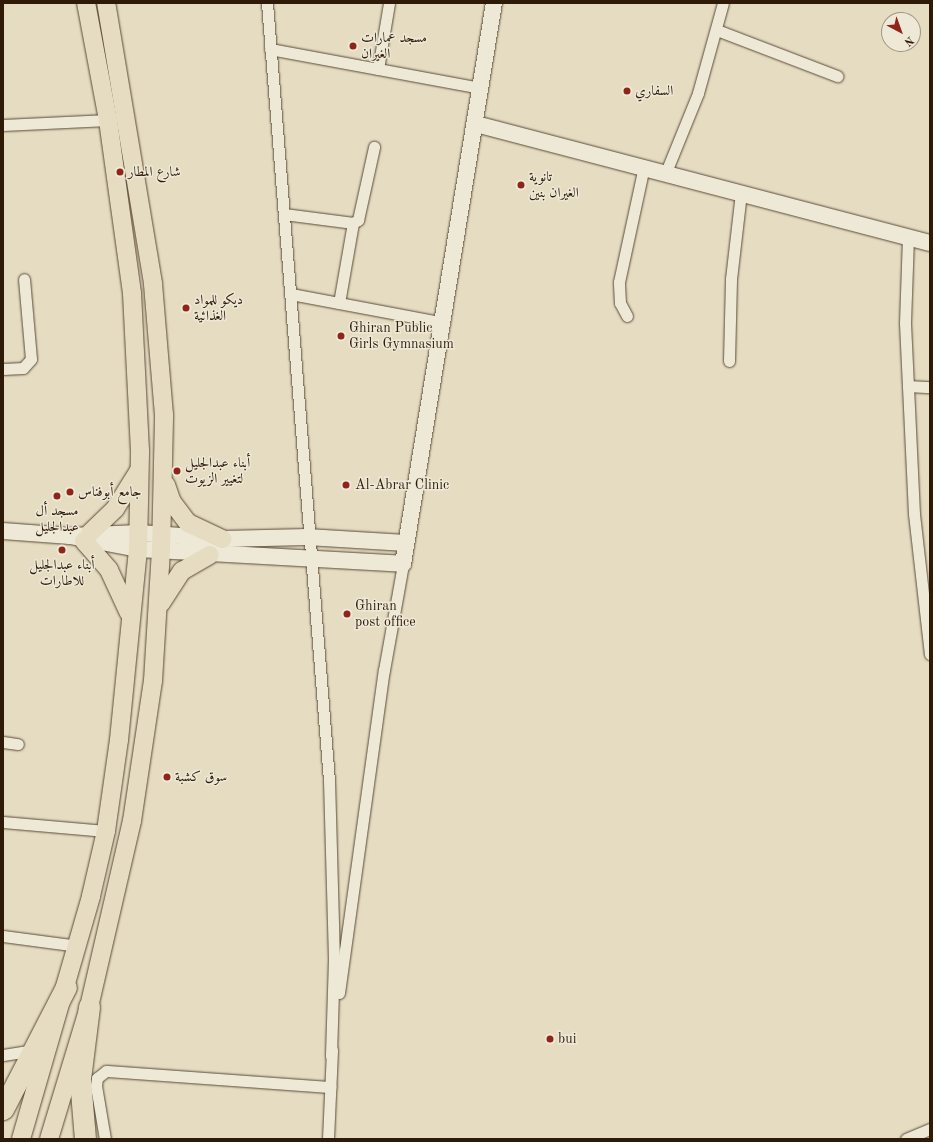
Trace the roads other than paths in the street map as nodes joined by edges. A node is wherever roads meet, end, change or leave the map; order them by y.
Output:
1 (86, 3) edge
2 (106, 3) edge
3 (267, 3) edge
4 (389, 3) edge
5 (494, 3) edge
6 (723, 3) edge
7 (717, 30) junction
8 (270, 49) junction
9 (378, 69) junction
10 (837, 76) dead end
11 (481, 88) junction
12 (108, 120) junction
13 (476, 124) junction
14 (3, 125) edge
15 (374, 147) dead end
16 (644, 166) junction
17 (666, 172) junction
18 (741, 192) junction
19 (284, 214) junction
20 (353, 223) junction
21 (908, 237) junction
22 (930, 243) edge
23 (24, 279) dead end
24 (291, 294) junction
25 (339, 303) junction
26 (627, 316) dead end
27 (444, 323) junction
28 (729, 361) dead end
29 (3, 369) edge
30 (908, 386) junction
31 (930, 387) edge
32 (139, 469) junction
33 (165, 478) junction
34 (3, 531) edge
35 (81, 537) junction
36 (308, 537) junction
37 (223, 539) junction
38 (138, 541) junction
39 (161, 543) junction
40 (406, 543) junction
41 (210, 555) junction
42 (309, 559) junction
43 (403, 564) junction
44 (158, 613) junction
45 (130, 615) junction
46 (930, 654) edge
47 (3, 742) edge
48 (18, 744) dead end
49 (3, 822) edge
50 (106, 831) junction
51 (3, 936) edge
52 (78, 946) junction
53 (66, 987) junction
54 (89, 1007) junction
55 (35, 1050) junction
56 (3, 1055) edge
57 (331, 1056) junction
58 (330, 1087) junction
59 (3, 1110) edge
60 (930, 1130) edge
61 (21, 1139) edge
62 (49, 1139) edge
63 (85, 1139) edge
64 (106, 1139) edge
65 (328, 1139) edge
66 (906, 1139) edge

1 - 12 main road
2 - 33 main road
3 - 8 street
4 - 9 street
5 - 11 street
6 - 7 street
7 - 10 street
7 - 17 street
8 - 9 street
8 - 19 street
9 - 11 street
11 - 13 street
12 - 14 street
12 - 32 main road
13 - 16 street
13 - 27 street
15 - 20 street
16 - 17 street
16 - 26 street
17 - 18 street
18 - 21 street
18 - 28 street
19 - 20 street
19 - 24 street
20 - 25 street
21 - 22 street
21 - 30 street
23 - 29 street
24 - 25 street
24 - 36 street
25 - 27 street
27 - 40 street
30 - 31 street
30 - 46 street
32 - 35 main road
32 - 38 main road
33 - 37 main road
33 - 39 main road
34 - 35 street
35 - 38 street
35 - 45 main road
36 - 37 street
36 - 40 street
36 - 42 street
37 - 39 street
38 - 39 street
38 - 45 main road
39 - 41 street
39 - 44 main road
40 - 43 street
41 - 42 street
41 - 44 main road
42 - 43 street
42 - 57 street
43 - 57 street
44 - 54 main road
45 - 50 main road
47 - 48 street
49 - 50 street
50 - 52 main road
51 - 52 street
52 - 53 main road
53 - 55 highway
53 - 61 main road
54 - 62 main road
54 - 63 highway
55 - 56 street
55 - 59 highway
57 - 58 street
58 - 64 street
58 - 65 street
60 - 66 street

